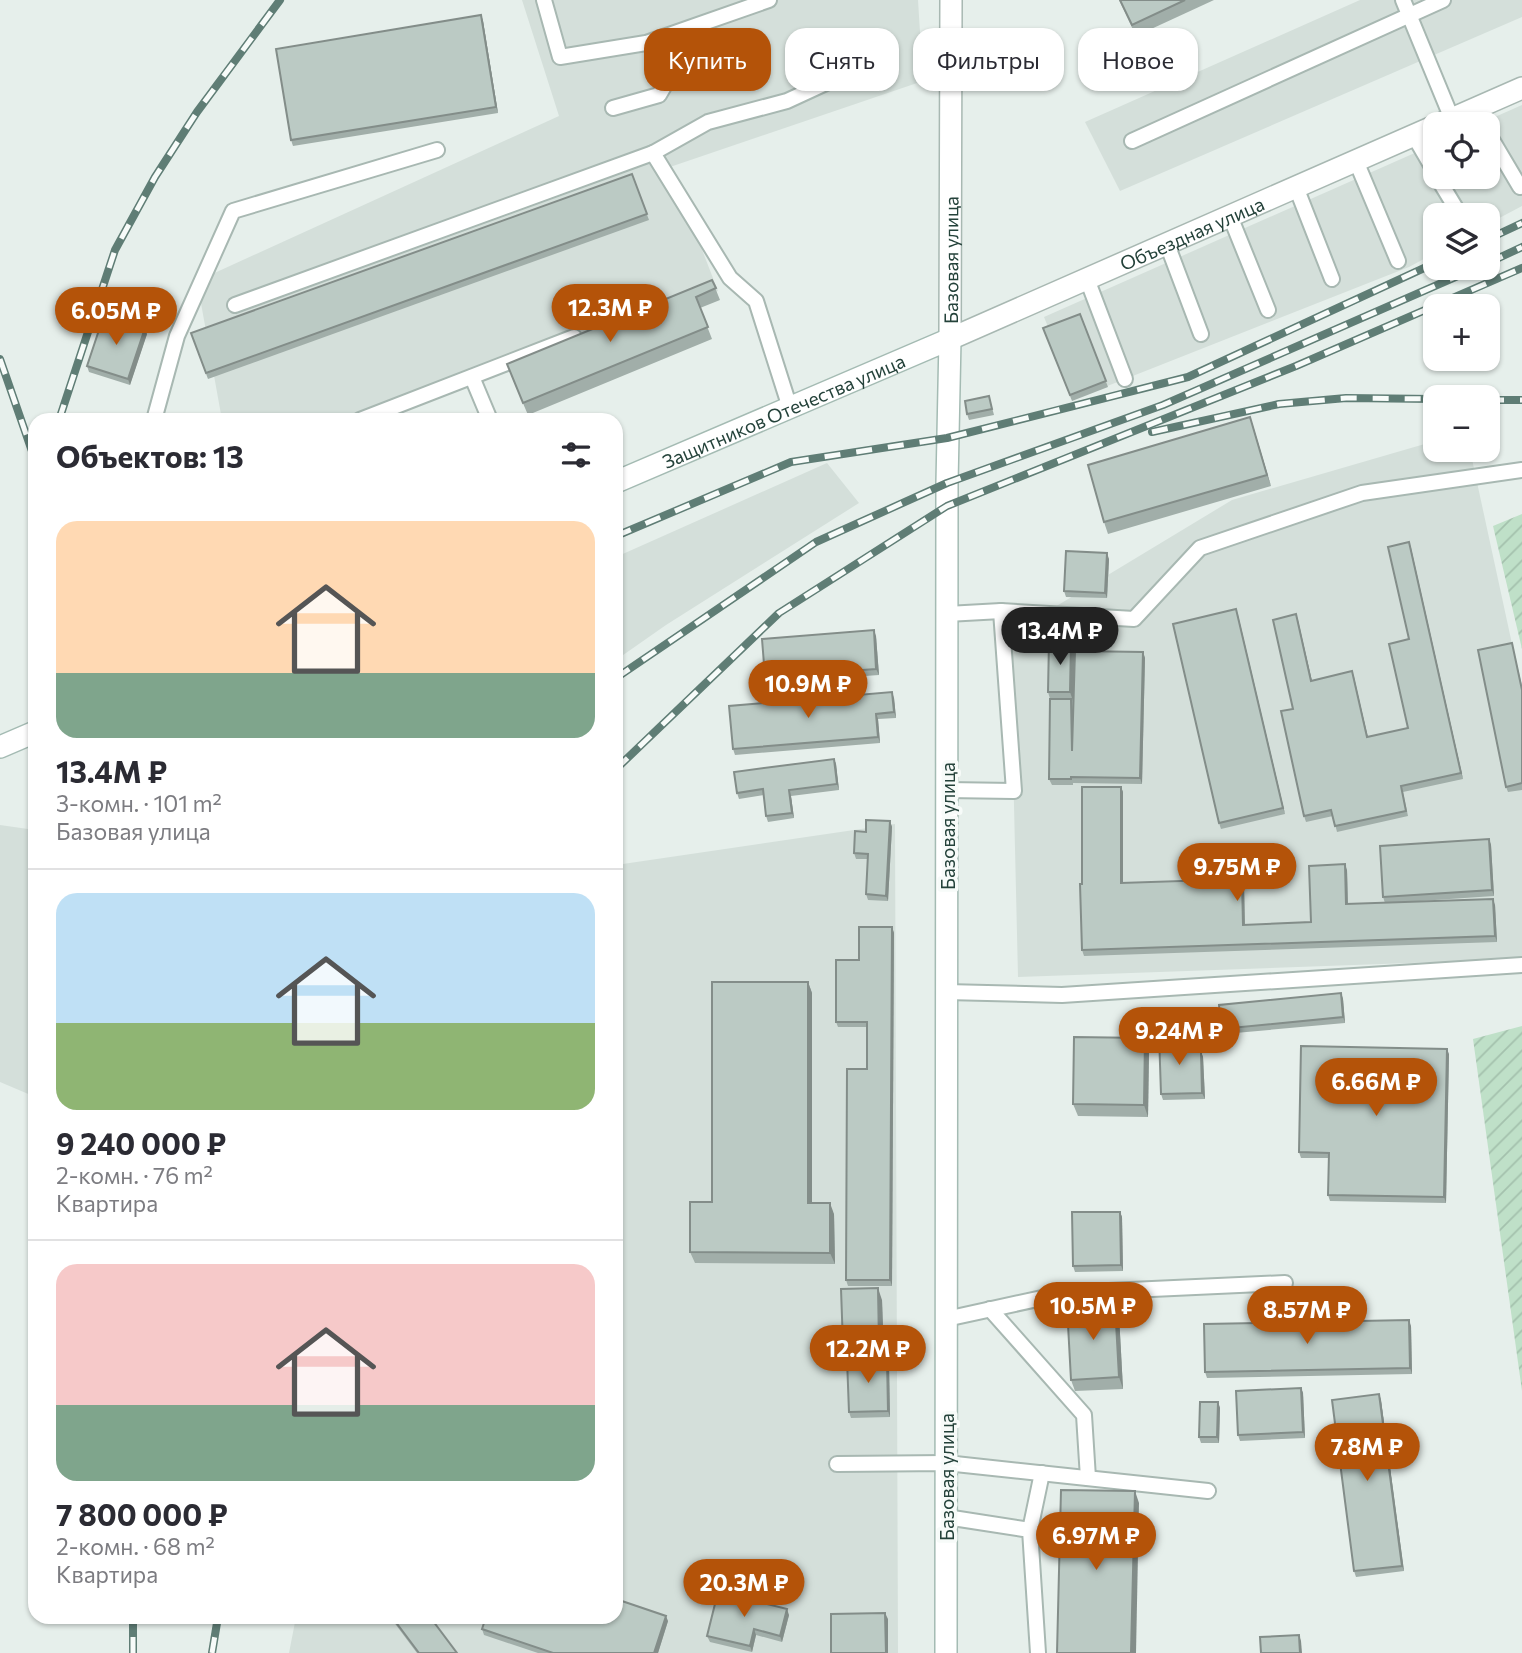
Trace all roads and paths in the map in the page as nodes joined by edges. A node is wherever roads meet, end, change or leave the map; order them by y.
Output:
1 (544, 0) edge
2 (769, 0) edge
3 (951, 0) edge
4 (1403, 0) edge
5 (1443, 0) edge
6 (1409, 16) junction
7 (689, 28) edge
8 (644, 43) edge
9 (1522, 88) edge
10 (661, 91) edge
11 (809, 91) edge
12 (614, 108) dead end
13 (1439, 112) edge
14 (1486, 112) edge
15 (1423, 132) edge
16 (1414, 136) junction
17 (1132, 141) dead end
18 (437, 150) dead end
19 (1423, 152) edge
20 (653, 153) junction
21 (1500, 153) edge
22 (1356, 161) junction
23 (1296, 187) junction
24 (1520, 187) dead end
25 (1230, 216) junction
26 (1167, 244) junction
27 (1398, 261) dead end
28 (1087, 279) junction
29 (1332, 279) dead end
30 (235, 305) dead end
31 (1268, 310) dead end
32 (585, 332) edge
33 (1201, 334) dead end
34 (950, 339) junction
35 (472, 377) junction
36 (1125, 379) dead end
37 (790, 408) junction
38 (156, 413) edge
39 (378, 413) edge
40 (487, 413) edge
41 (1522, 470) edge
42 (623, 479) edge
43 (1001, 611) junction
44 (947, 614) junction
45 (28, 735) edge
46 (0, 747) edge
47 (947, 790) junction
48 (1522, 965) edge
49 (946, 992) junction
50 (1285, 1283) dead end
51 (990, 1309) junction
52 (946, 1319) junction
53 (946, 1463) junction
54 (837, 1464) dead end
55 (1042, 1473) junction
56 (1088, 1478) junction
57 (1208, 1491) dead end
58 (946, 1517) junction
59 (1030, 1530) junction
60 (946, 1653) edge
61 (1038, 1653) edge

1 - 8 lane
2 - 7 lane
3 - 34 main road, Базовая улица
4 - 6 lane
5 - 6 lane
6 - 13 lane
6 - 17 lane
9 - 14 main road, Объездная улица
10 - 12 lane
11 - 20 lane
15 - 16 main road, Объездная улица
16 - 19 lane
16 - 22 main road, Объездная улица
18 - 38 lane
20 - 30 lane
20 - 37 lane
21 - 24 lane
22 - 23 main road, Объездная улица
22 - 27 lane
23 - 25 main road, Объездная улица
23 - 29 lane
25 - 26 main road, Объездная улица
25 - 31 lane
26 - 28 main road, Объездная улица
26 - 33 lane
28 - 34 main road, Объездная улица
28 - 36 lane
32 - 35 lane
34 - 37 main road, Защитников Отечества улица
34 - 44 main road, Базовая улица
35 - 39 lane
35 - 40 lane
37 - 42 main road, Защитников Отечества улица
41 - 43 lane
43 - 44 lane
43 - 47 lane
44 - 47 main road, Базовая улица
45 - 46 main road
47 - 49 main road, Базовая улица
48 - 49 lane
49 - 52 main road, Базовая улица
50 - 51 lane
51 - 52 lane
51 - 56 lane
52 - 53 main road, Базовая улица
53 - 54 lane
53 - 55 lane
53 - 58 main road, Базовая улица
55 - 56 lane
55 - 59 lane
56 - 57 lane
58 - 59 lane
58 - 60 main road, Базовая улица
59 - 61 lane

